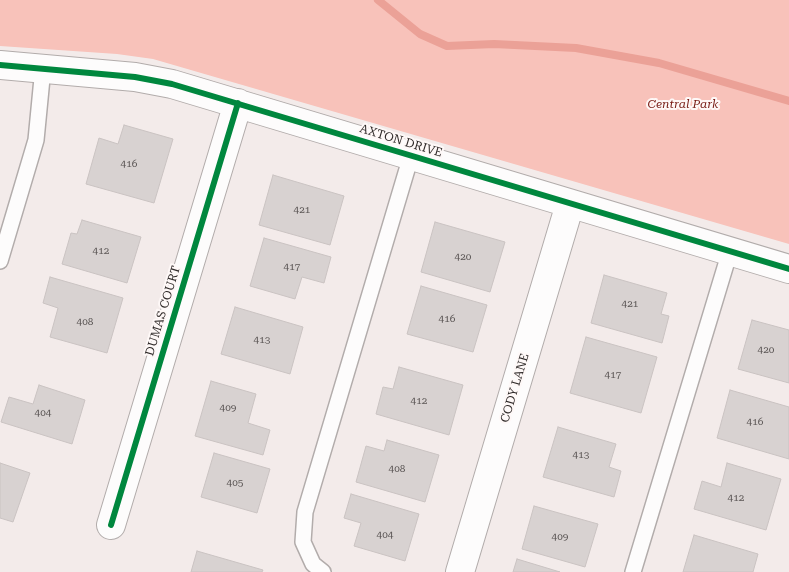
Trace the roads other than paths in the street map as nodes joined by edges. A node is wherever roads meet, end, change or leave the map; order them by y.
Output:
1 (0, 65) edge
2 (43, 68) junction
3 (238, 103) junction
4 (411, 156) junction
5 (570, 204) junction
6 (730, 251) junction
7 (0, 261) edge
8 (789, 269) edge
9 (111, 525) dead end
10 (323, 572) edge
11 (460, 572) edge
12 (632, 572) edge

1 - 2 street, AXTON DRIVE
2 - 3 street, AXTON DRIVE
2 - 7 lane
3 - 4 street, AXTON DRIVE
3 - 9 street, DUMAS COURT
4 - 5 street, AXTON DRIVE
4 - 10 lane
5 - 6 street, AXTON DRIVE
5 - 11 street, CODY LANE
6 - 8 street, AXTON DRIVE
6 - 12 lane

